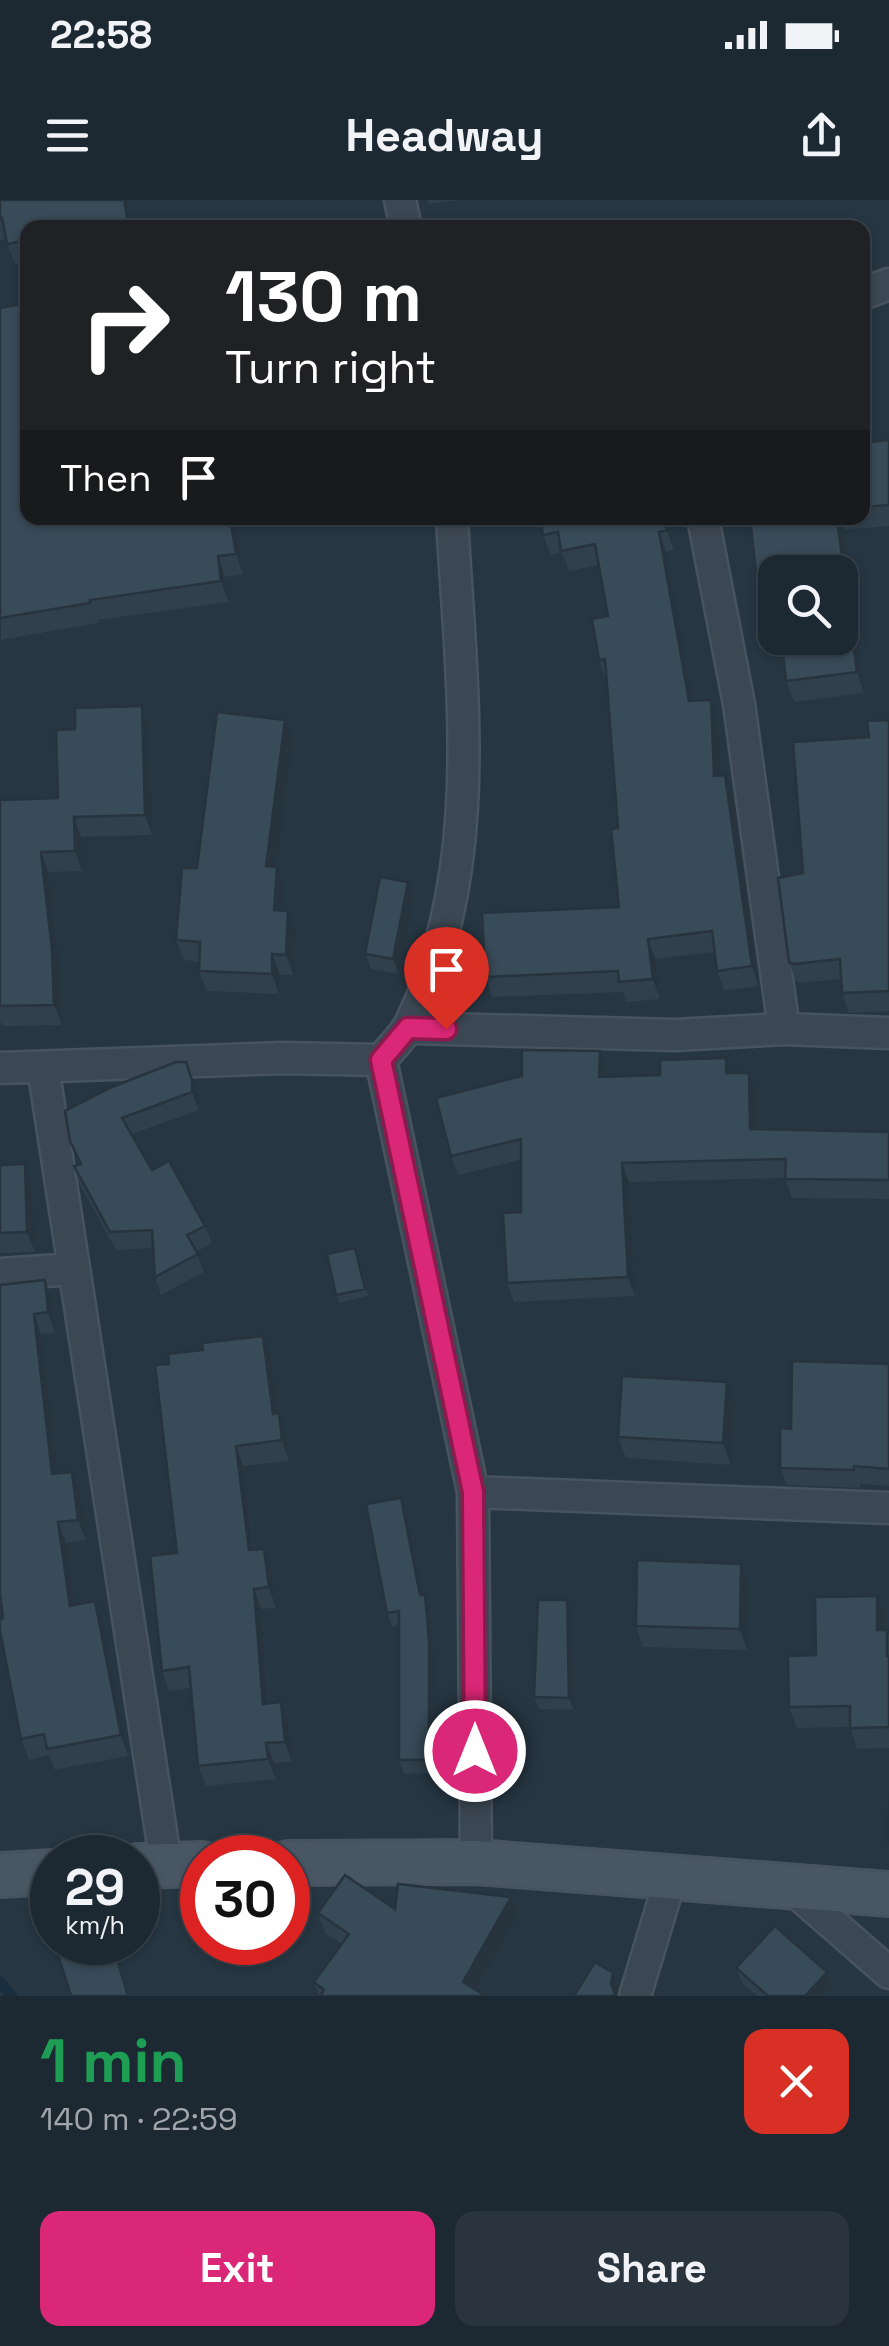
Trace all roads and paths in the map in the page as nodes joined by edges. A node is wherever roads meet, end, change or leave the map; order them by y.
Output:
1 (452, 525) edge
2 (705, 525) edge
3 (408, 1028) junction
4 (784, 1030) junction
5 (889, 1033) edge
6 (381, 1060) junction
7 (43, 1067) junction
8 (0, 1068) edge
9 (74, 1268) junction
10 (0, 1274) edge
11 (473, 1492) junction
12 (889, 1508) edge
13 (476, 1862) junction
14 (310, 1863) edge
15 (169, 1865) edge
16 (30, 1873) edge
17 (0, 1875) edge
18 (671, 1877) junction
19 (788, 1885) junction
20 (889, 1894) edge
21 (889, 1973) edge
22 (635, 1996) edge

1 - 3 street
2 - 4 street
3 - 4 street
3 - 6 street
4 - 5 street
6 - 7 street
6 - 11 street
7 - 8 street
7 - 9 street
9 - 10 street
9 - 15 street
11 - 12 street
11 - 13 street
13 - 14 street
13 - 18 street
16 - 17 street
18 - 19 street
18 - 22 street
19 - 20 street
19 - 21 street

